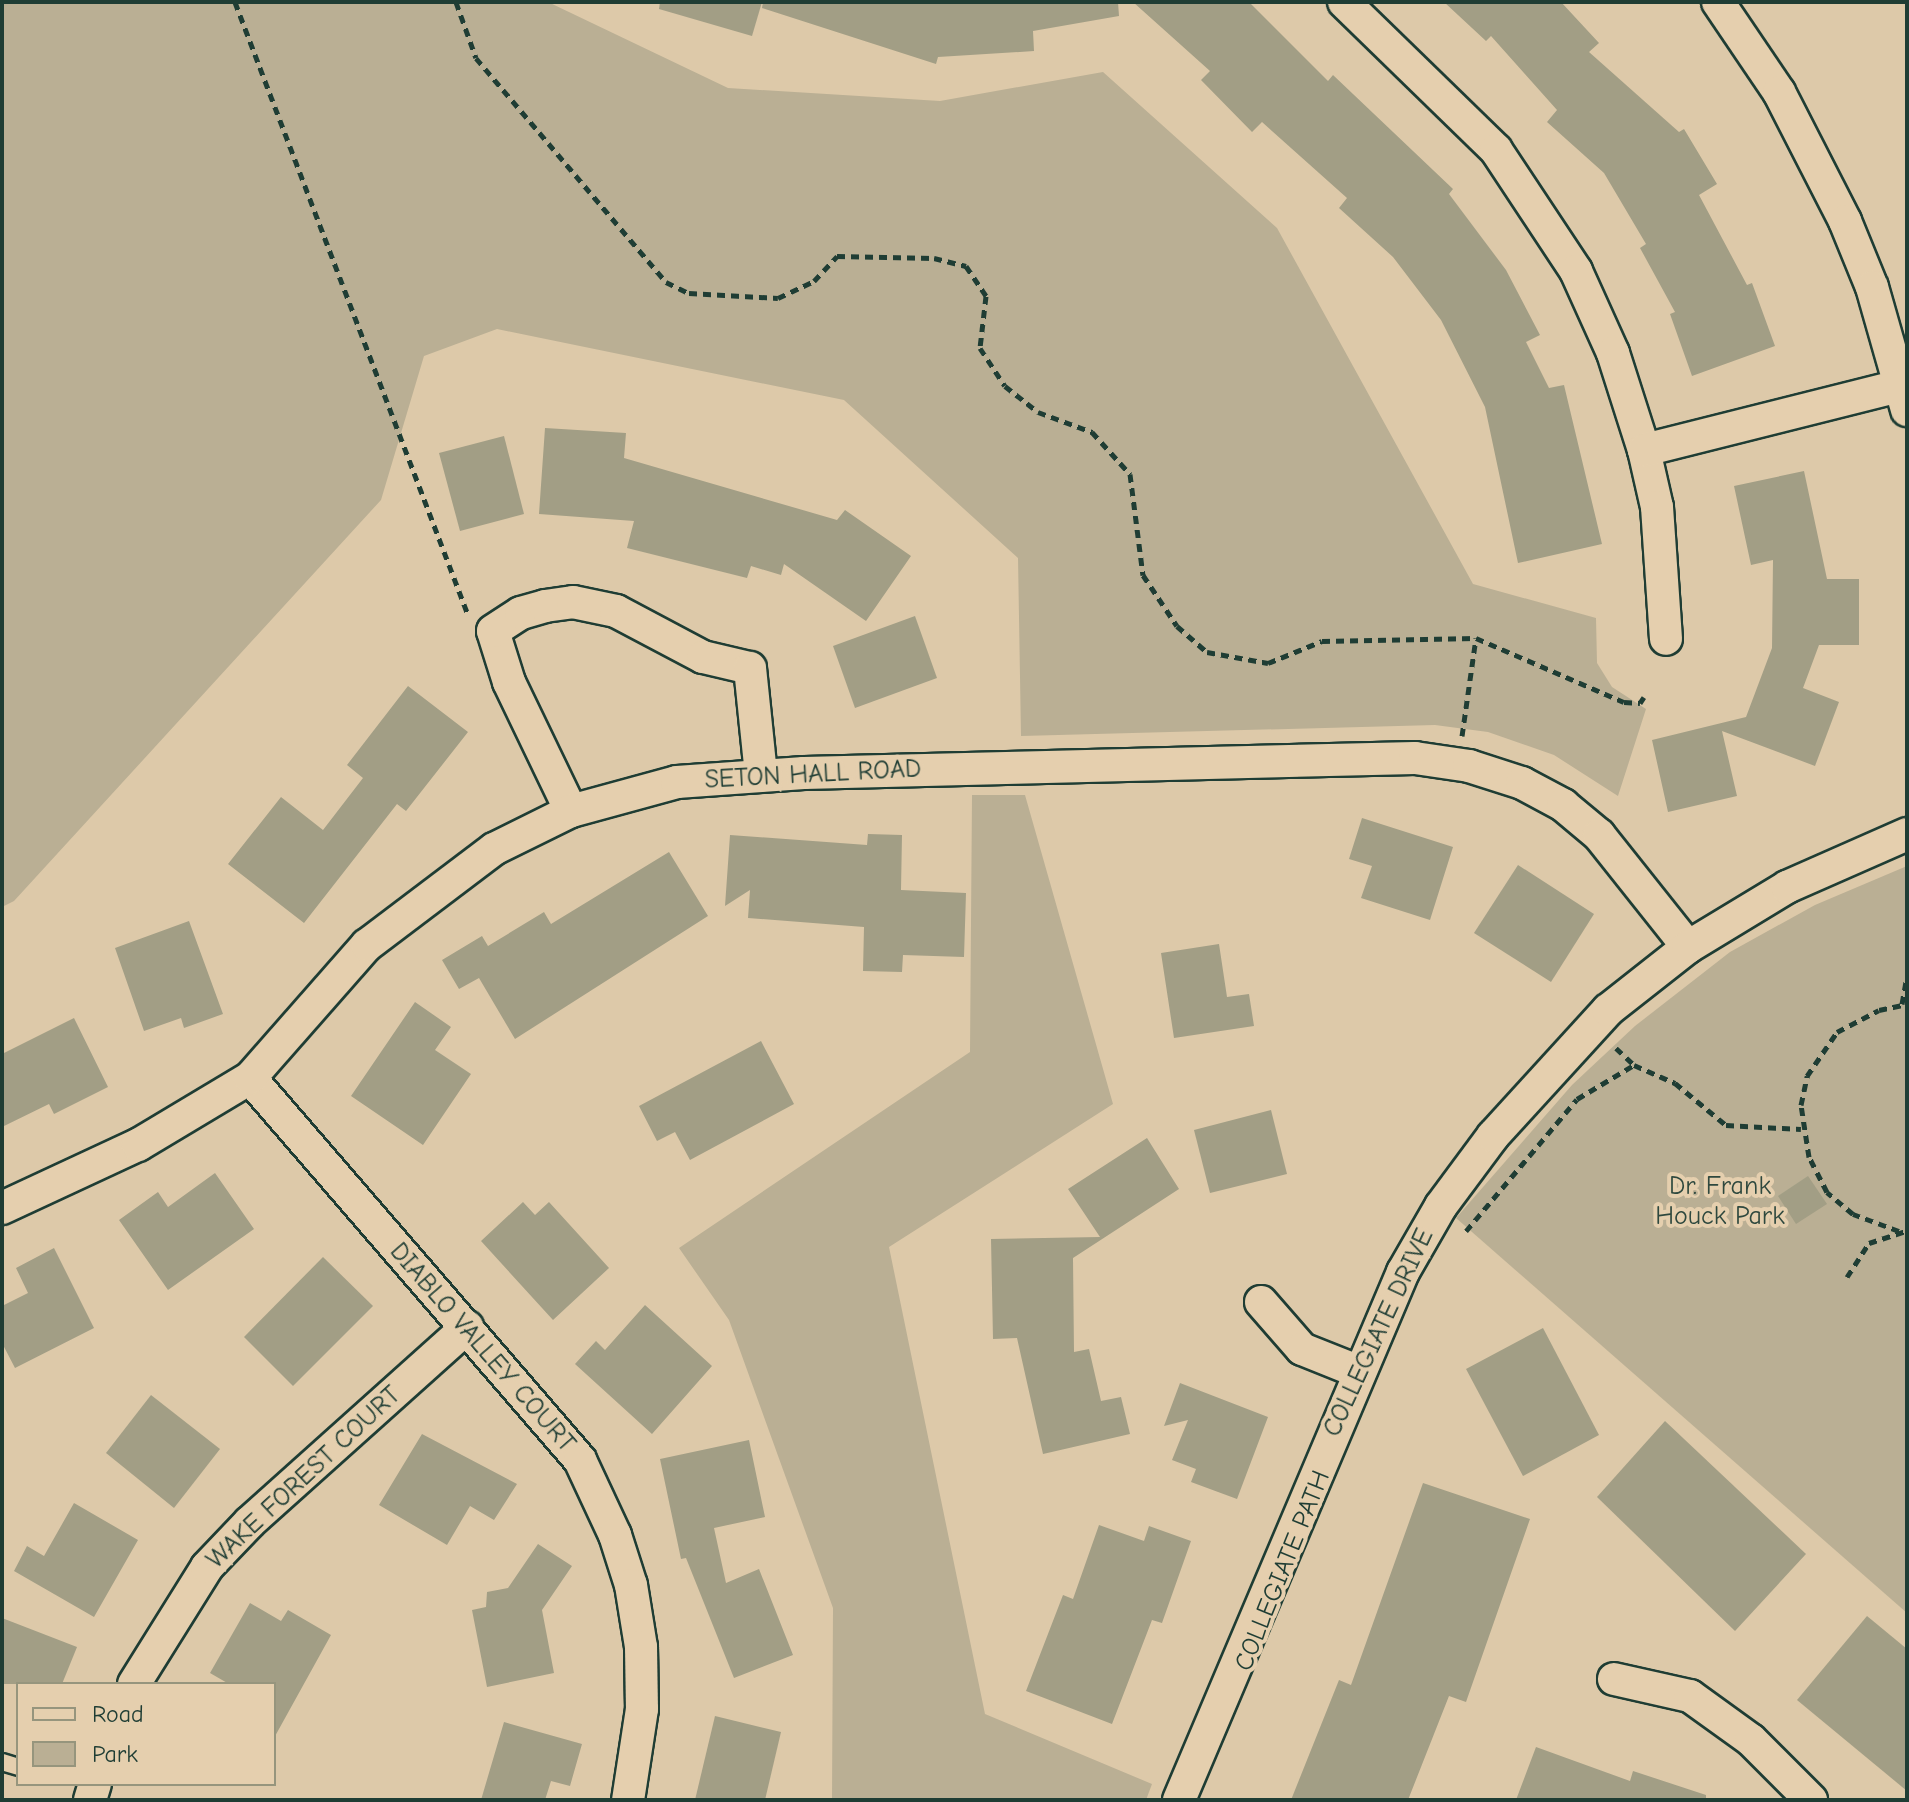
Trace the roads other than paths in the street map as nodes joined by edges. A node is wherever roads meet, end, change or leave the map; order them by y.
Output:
1 (1344, 2) edge
2 (1718, 2) edge
3 (1905, 393) edge
4 (1644, 450) junction
5 (1666, 639) dead end
6 (761, 775) junction
7 (571, 811) junction
8 (1907, 834) edge
9 (1688, 947) junction
10 (250, 1078) junction
11 (2, 1208) edge
12 (1261, 1302) dead end
13 (467, 1327) junction
14 (1357, 1371) junction
15 (1614, 1679) dead end
16 (135, 1682) edge
17 (628, 1800) edge
18 (1179, 1800) edge
19 (1811, 1800) edge

1 - 4 street
2 - 3 street
3 - 4 street
4 - 5 street
6 - 7 street, SETON HALL ROAD
6 - 7 street
6 - 9 street, SETON HALL ROAD
7 - 10 street, SETON HALL ROAD
8 - 9 street, COLLEGIATE DRIVE
9 - 14 street, COLLEGIATE DRIVE
10 - 11 street, SETON HALL ROAD
10 - 13 street, DIABLO VALLEY COURT
12 - 14 street
13 - 16 street, WAKE FOREST COURT
13 - 17 street, DIABLO VALLEY COURT
14 - 18 street, COLLEGIATE DRIVE
15 - 19 street

